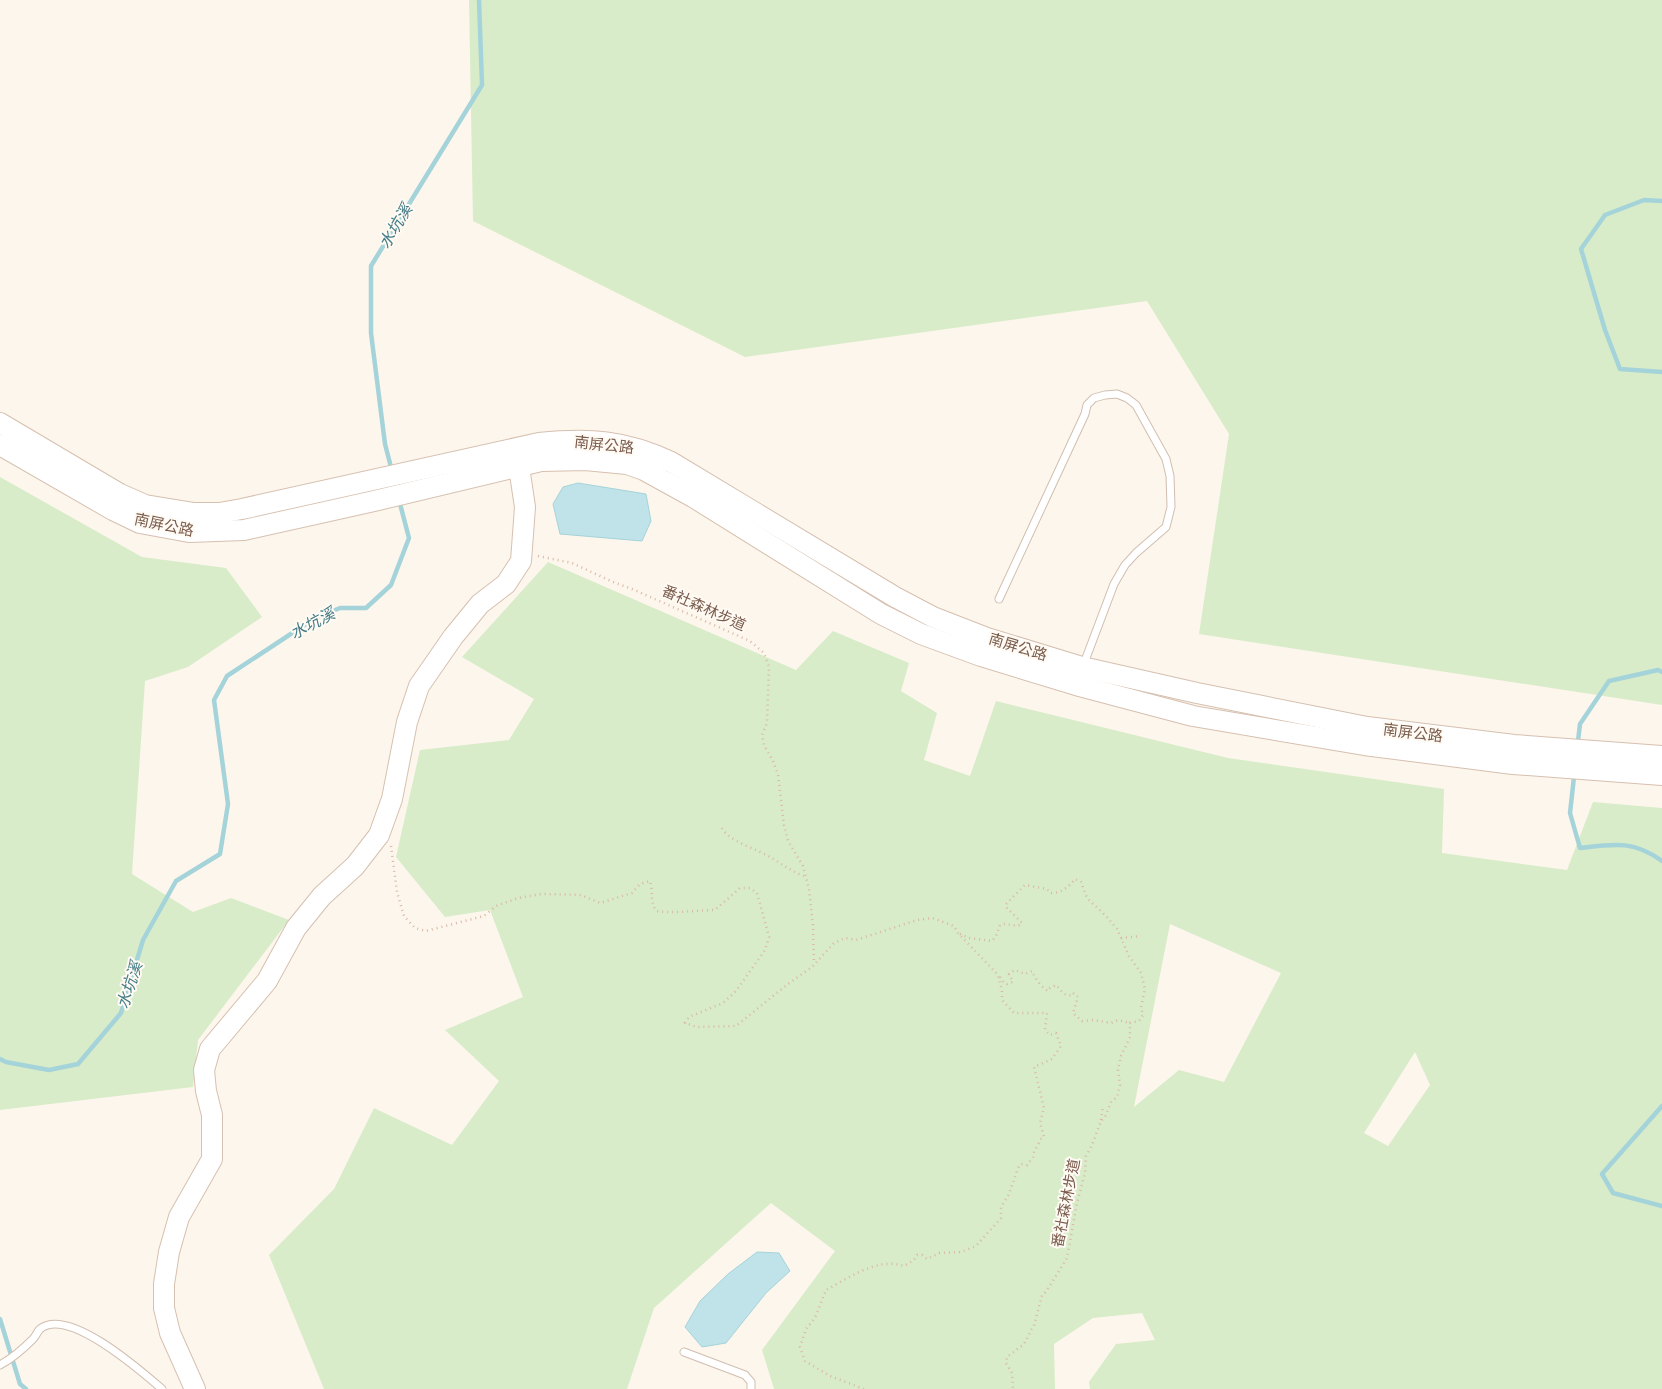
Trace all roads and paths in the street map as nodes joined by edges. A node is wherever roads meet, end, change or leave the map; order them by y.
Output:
1 (0, 423) edge
2 (0, 445) edge
3 (518, 458) junction
4 (420, 479) junction
5 (283, 511) junction
6 (523, 552) junction
7 (999, 599) dead end
8 (1079, 676) junction
9 (1662, 756) edge
10 (1662, 775) edge
11 (722, 828) dead end
12 (390, 839) dead end
13 (806, 877) junction
14 (958, 933) junction
15 (1141, 936) dead end
16 (1121, 938) junction
17 (812, 967) junction
18 (998, 974) junction
19 (1130, 1023) junction
20 (1103, 1106) dead end
21 (1101, 1121) junction
22 (684, 1352) dead end
23 (0, 1365) edge
24 (162, 1389) edge
25 (195, 1389) edge
26 (751, 1389) edge
27 (864, 1389) edge
28 (1013, 1389) edge

1 - 5 main road, 南屏公路
2 - 5 main road, 南屏公路
3 - 4 main road, 南屏公路
3 - 6 main road
3 - 8 main road, 南屏公路
4 - 5 main road, 南屏公路
4 - 5 main road, 南屏公路
6 - 13 path, 番社森林步道
6 - 25 main road
7 - 8 lane
8 - 9 main road, 南屏公路
8 - 10 main road, 南屏公路
11 - 13 path
12 - 17 path, 番社森林步道
13 - 17 path, 番社森林步道
14 - 16 path, 番社森林步道
14 - 17 path, 番社森林步道
14 - 18 path, 番社森林步道
15 - 16 path
16 - 19 path, 番社森林步道
18 - 19 path, 番社森林步道
18 - 27 path
19 - 21 path, 番社森林步道
20 - 21 path, 番社森林步道
21 - 28 path, 番社森林步道
22 - 26 lane
23 - 24 lane

